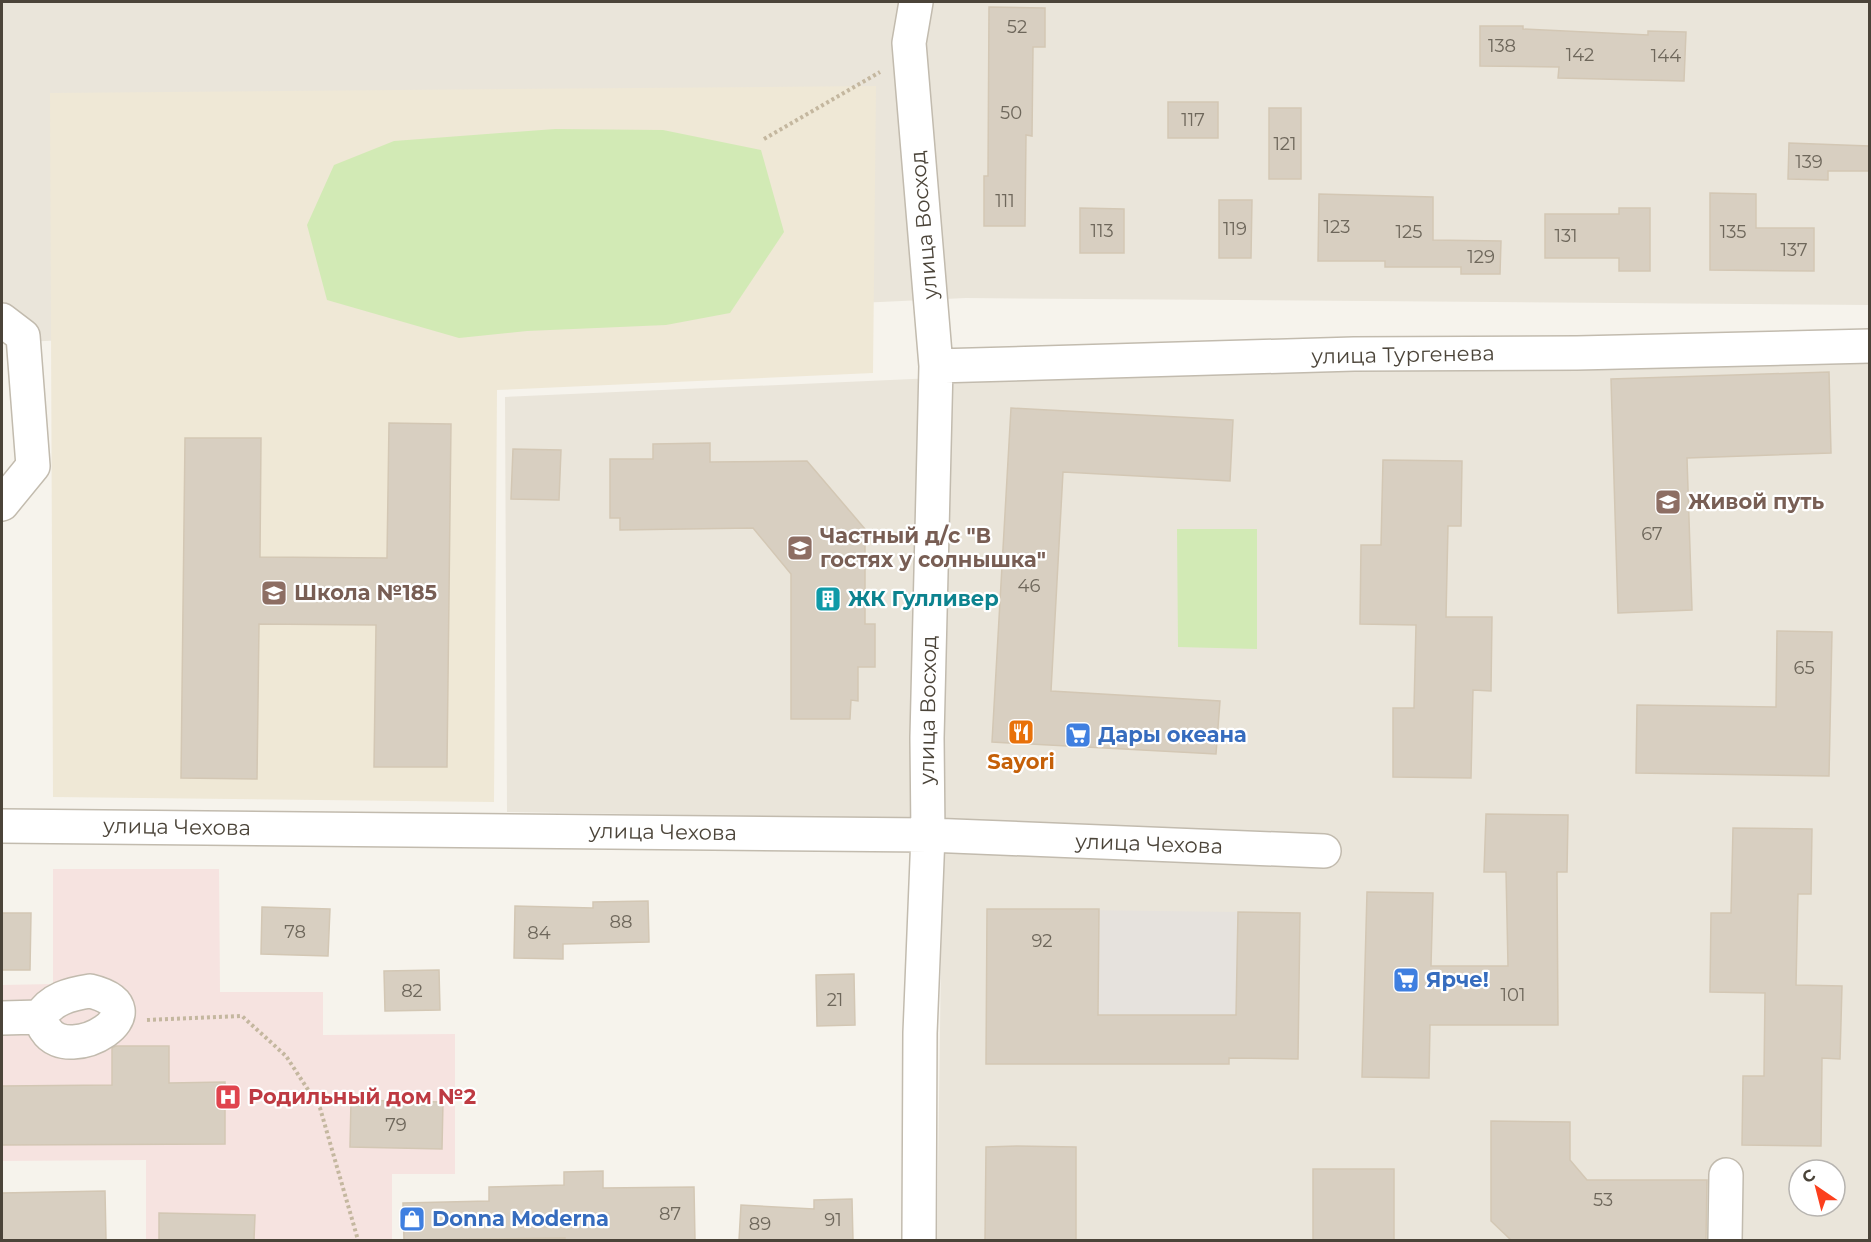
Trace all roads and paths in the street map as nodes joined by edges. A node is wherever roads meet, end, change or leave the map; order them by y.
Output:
1 (916, 2) edge
2 (909, 43) junction
3 (764, 140) dead end
4 (2, 320) edge
5 (1869, 346) edge
6 (936, 366) junction
7 (2, 504) edge
8 (2, 826) edge
9 (928, 835) junction
10 (1324, 852) dead end
11 (40, 1017) junction
12 (2, 1018) edge
13 (117, 1021) junction
14 (1726, 1175) dead end
15 (358, 1240) edge
16 (920, 1240) edge
17 (1725, 1240) edge

1 - 2 street, улица Восход
2 - 3 path
2 - 6 street, улица Восход
4 - 7 street
5 - 6 street, улица Тургенева
6 - 9 street, улица Восход
8 - 9 street, улица Чехова
9 - 10 street, улица Чехова
9 - 16 street, улица Восход
11 - 12 street
11 - 13 street
11 - 13 street
13 - 15 path
14 - 17 street

